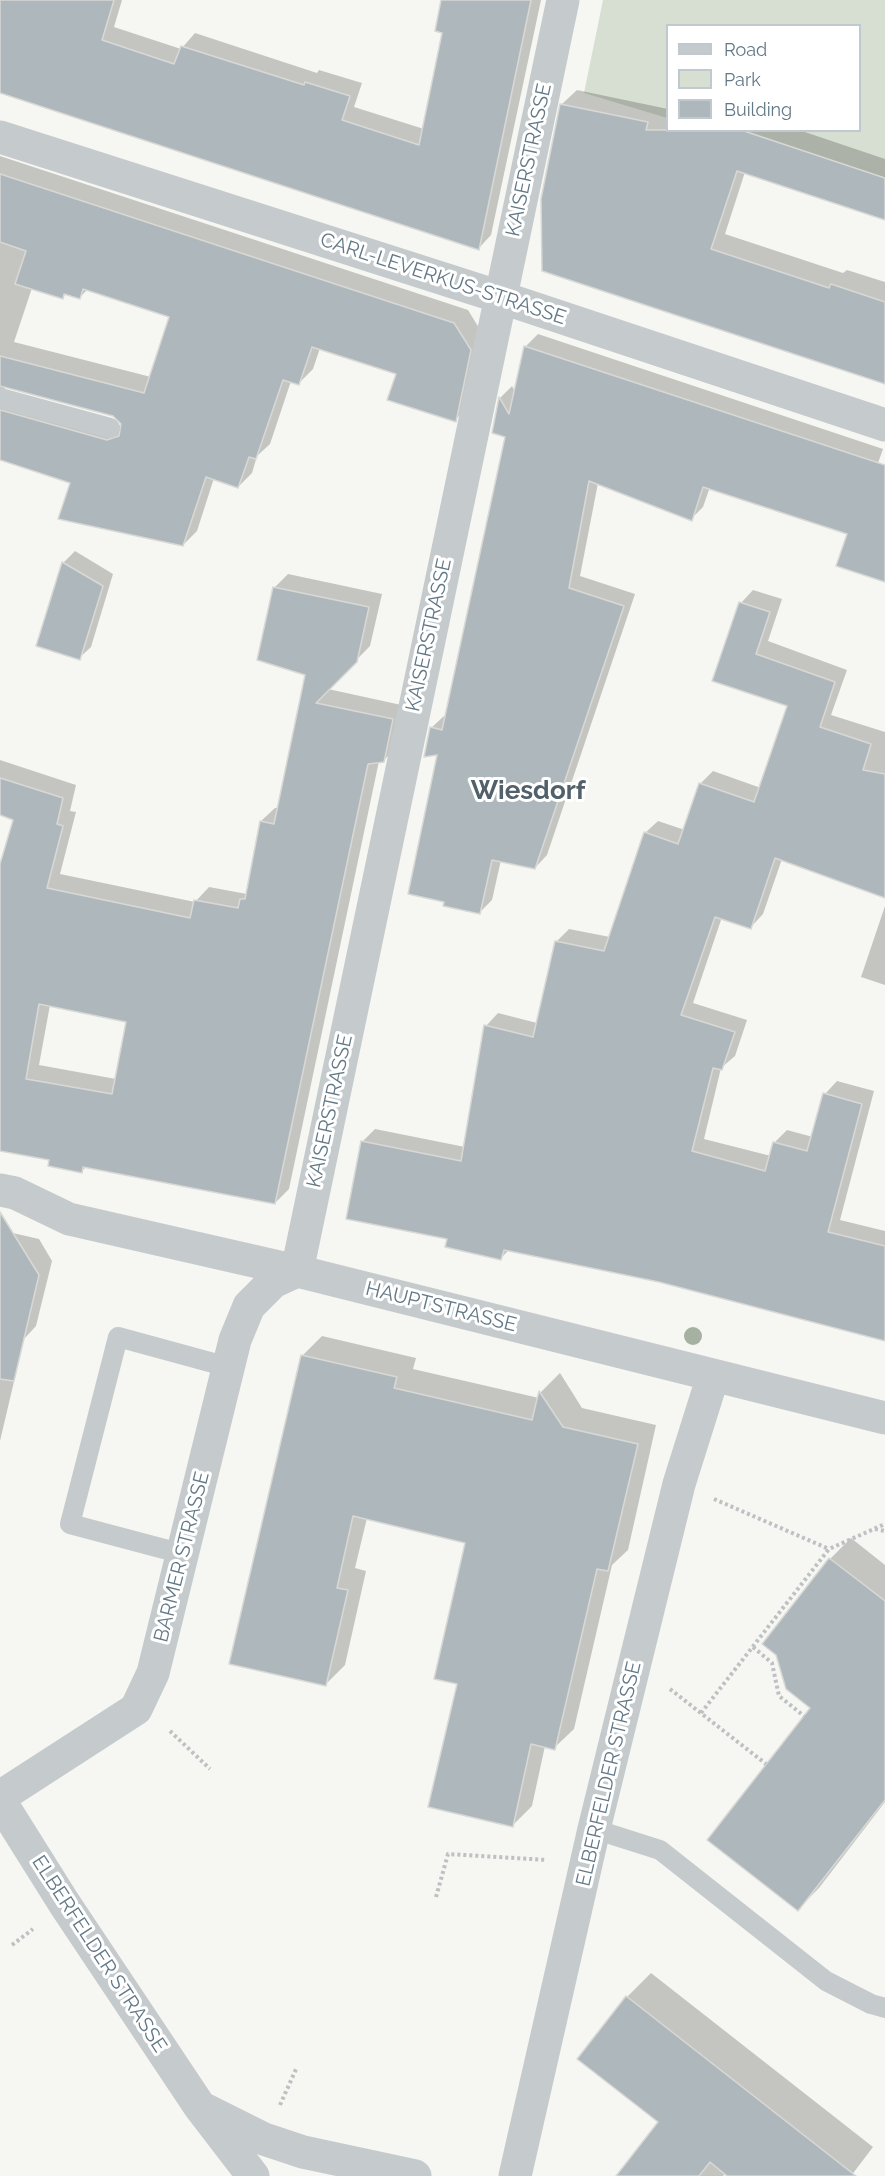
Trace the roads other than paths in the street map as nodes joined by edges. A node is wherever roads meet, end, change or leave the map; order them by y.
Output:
1 (563, 0) edge
2 (0, 137) edge
3 (500, 297) junction
4 (0, 398) edge
5 (885, 425) edge
6 (110, 428) dead end
7 (0, 1190) edge
8 (297, 1271) junction
9 (228, 1367) junction
10 (713, 1376) junction
11 (885, 1418) edge
12 (183, 1554) junction
13 (0, 1799) edge
14 (594, 1828) junction
15 (885, 2008) edge
16 (200, 2107) junction
17 (254, 2176) edge
18 (416, 2176) edge
19 (515, 2176) edge

1 - 3 street, KAISERSTRASSE
2 - 3 street, CARL-LEVERKUS-STRASSE
3 - 5 street, CARL-LEVERKUS-STRASSE
3 - 8 street, KAISERSTRASSE
4 - 6 lane
7 - 8 street, HAUPTSTRASSE
8 - 9 street, BARMER STRASSE
8 - 10 street, HAUPTSTRASSE
9 - 12 street, BARMER STRASSE
9 - 12 lane
10 - 11 street, HAUPTSTRASSE
10 - 14 street, ELBERFELDER STRASSE
12 - 13 street, BARMER STRASSE
13 - 16 street, ELBERFELDER STRASSE
14 - 15 lane
14 - 19 street, ELBERFELDER STRASSE
16 - 17 street, ELBERFELDER STRASSE
16 - 18 street, ELBERFELDER STRASSE

